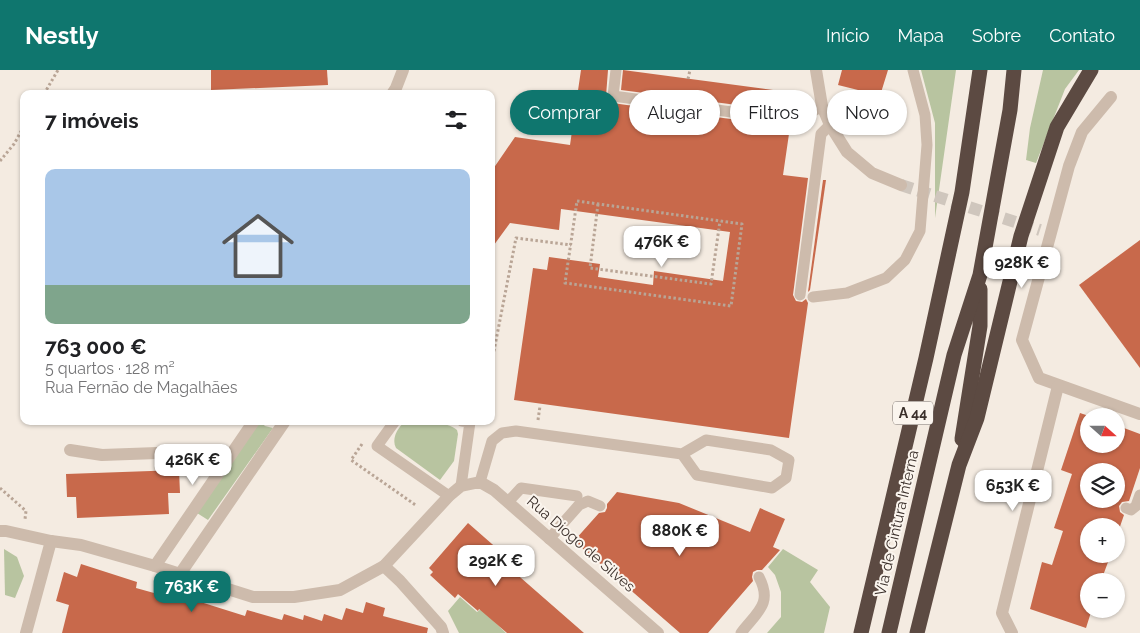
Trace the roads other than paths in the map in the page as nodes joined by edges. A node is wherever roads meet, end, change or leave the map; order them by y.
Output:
1 (403, 70) edge
2 (616, 70) edge
3 (816, 70) edge
4 (913, 70) edge
5 (980, 70) edge
6 (1014, 70) edge
7 (1090, 70) edge
8 (395, 90) edge
9 (1111, 97) dead end
10 (822, 106) junction
11 (827, 118) edge
12 (827, 128) edge
13 (836, 135) edge
14 (901, 185) tunnel mouth
15 (980, 275) junction
16 (800, 295) dead end
17 (813, 297) dead end
18 (1058, 386) junction
19 (1140, 414) edge
20 (251, 425) edge
21 (281, 425) edge
22 (392, 425) edge
23 (470, 425) edge
24 (70, 450) dead end
25 (682, 454) junction
26 (959, 466) junction
27 (220, 471) junction
28 (480, 482) junction
29 (461, 486) junction
30 (1140, 495) edge
31 (449, 496) junction
32 (577, 496) dead end
33 (508, 502) junction
34 (600, 506) dead end
35 (1126, 508) dead end
36 (0, 531) edge
37 (550, 538) junction
38 (51, 541) junction
39 (155, 566) junction
40 (384, 566) junction
41 (180, 574) junction
42 (759, 577) dead end
43 (26, 633) edge
44 (443, 633) edge
45 (658, 633) edge
46 (741, 633) edge
47 (861, 633) edge
48 (889, 633) edge
49 (918, 633) edge
50 (1012, 633) edge

1 - 8 street
2 - 10 lane
3 - 10 street
4 - 17 lane
5 - 47 highway, Via de Cintura Interna / A 44
6 - 15 highway, Via de Cintura Interna / A 44
7 - 26 highway
9 - 18 street
10 - 11 street
12 - 16 lane
13 - 14 street
15 - 26 highway
15 - 48 highway, Via de Cintura Interna / A 44
18 - 19 street
18 - 50 street
20 - 27 street
21 - 41 street
22 - 31 lane
23 - 29 lane
24 - 27 street
25 - 25 lane
25 - 28 lane
26 - 49 highway
27 - 39 street
28 - 29 street
28 - 33 street, Rua Diogo de Silves
29 - 31 street
30 - 35 lane
31 - 40 street
32 - 33 lane
33 - 37 street, Rua Diogo de Silves
34 - 37 lane
36 - 38 street
37 - 45 street, Rua Diogo de Silves
38 - 39 street
38 - 43 street
39 - 41 street
40 - 41 street
40 - 44 street
42 - 46 lane

